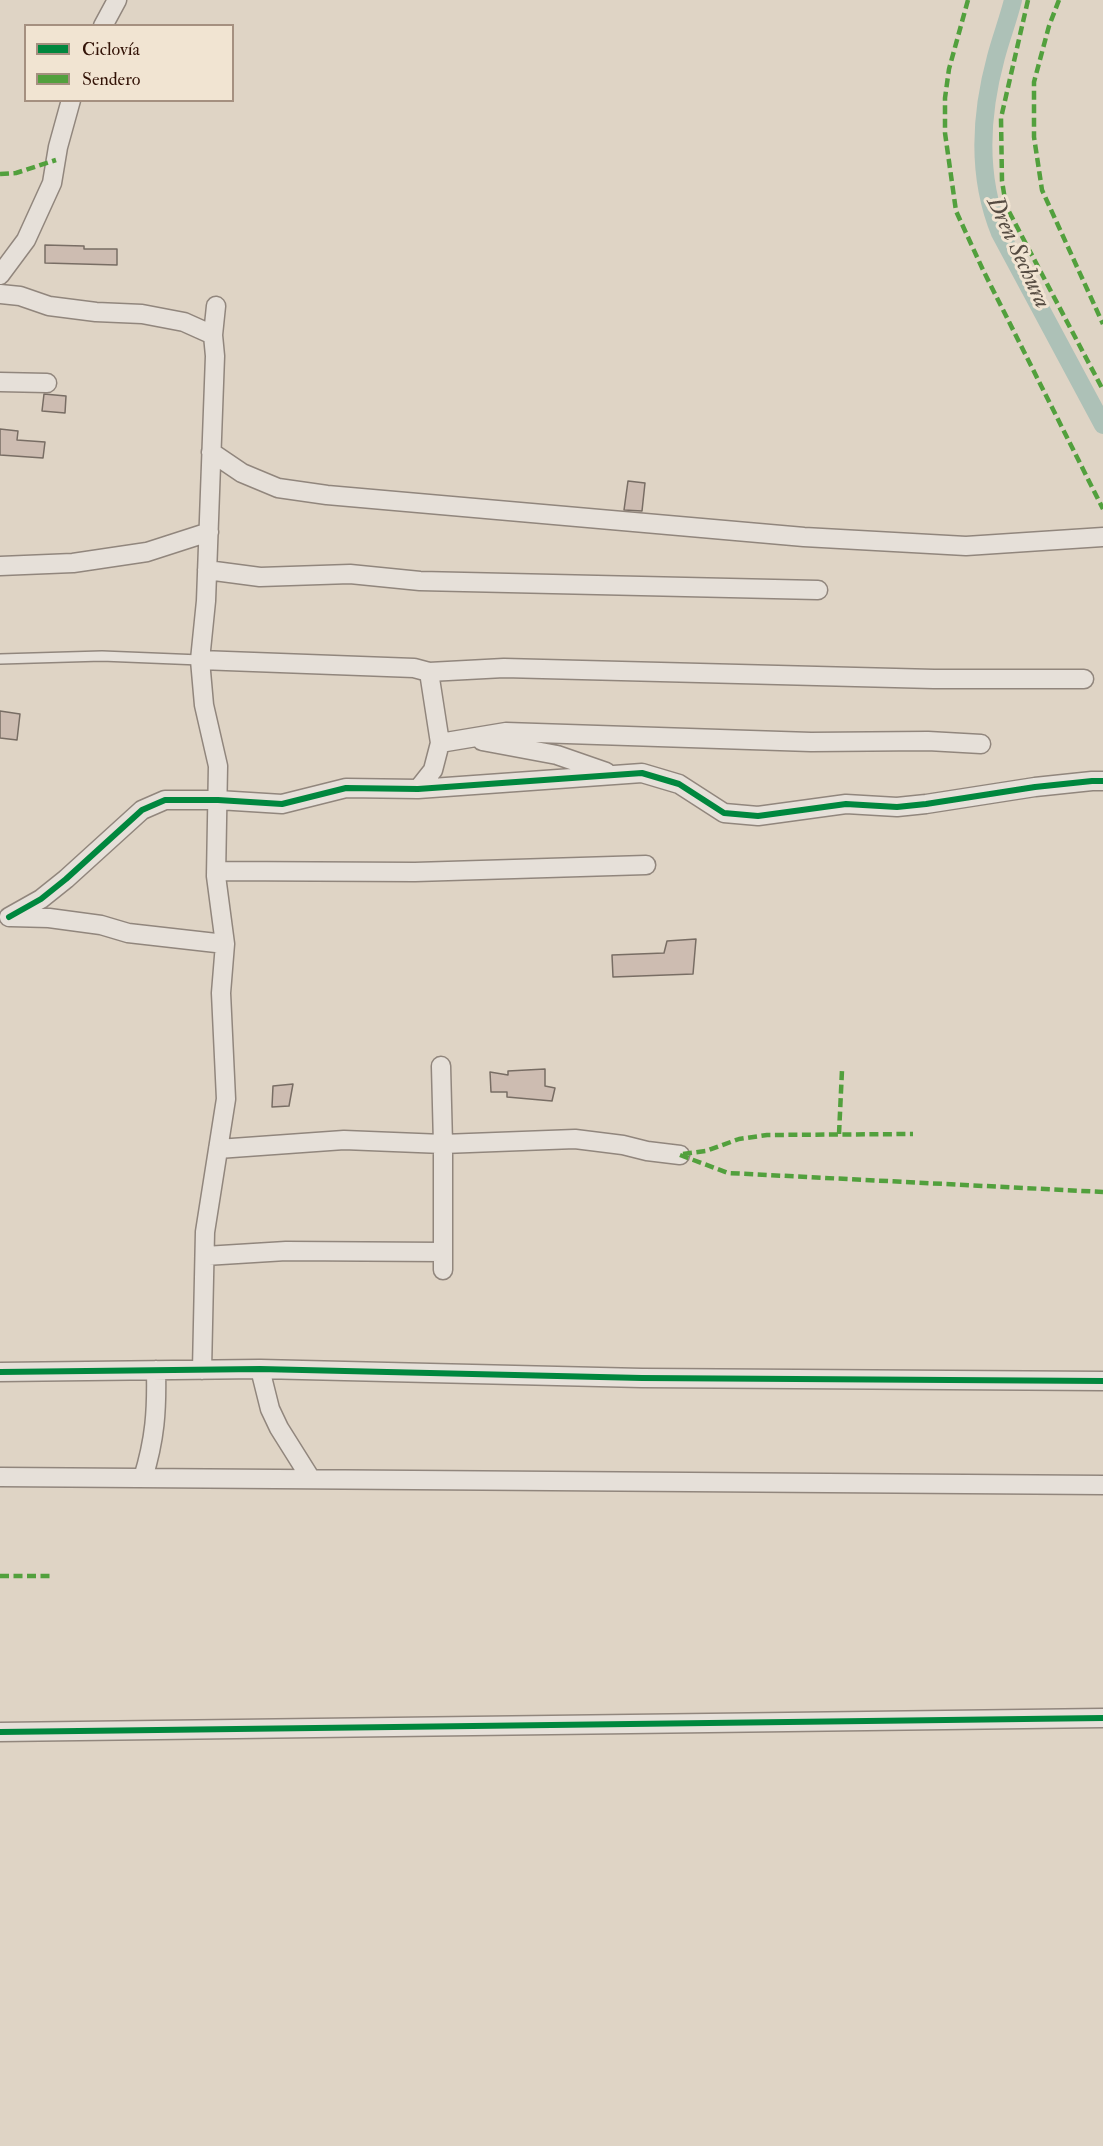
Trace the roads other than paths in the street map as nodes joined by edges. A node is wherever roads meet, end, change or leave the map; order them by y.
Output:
1 (117, 0) edge
2 (103, 24) edge
3 (70, 102) edge
4 (0, 275) edge
5 (0, 294) edge
6 (216, 306) dead end
7 (213, 335) junction
8 (0, 382) edge
9 (47, 383) dead end
10 (212, 452) junction
11 (209, 532) junction
12 (1103, 537) edge
13 (0, 566) edge
14 (207, 570) junction
15 (818, 590) dead end
16 (0, 659) edge
17 (200, 660) junction
18 (429, 672) junction
19 (1084, 679) dead end
20 (468, 738) junction
21 (440, 743) junction
22 (981, 744) dead end
23 (614, 775) junction
24 (1103, 781) edge
25 (418, 789) junction
26 (218, 800) junction
27 (646, 865) dead end
28 (216, 871) junction
29 (5, 917) edge
30 (225, 944) junction
31 (441, 1066) dead end
32 (443, 1144) junction
33 (218, 1149) junction
34 (680, 1155) dead end
35 (205, 1256) junction
36 (260, 1369) junction
37 (156, 1370) junction
38 (202, 1370) junction
39 (0, 1372) edge
40 (1103, 1381) edge
41 (0, 1477) edge
42 (143, 1478) junction
43 (311, 1479) junction
44 (1103, 1485) edge
45 (1103, 1718) edge
46 (0, 1732) edge

1 - 2 street
3 - 4 street
5 - 7 street
6 - 7 street
7 - 10 street
8 - 9 street
10 - 11 street
10 - 12 street
11 - 13 street
11 - 14 street
14 - 15 street
14 - 17 street
16 - 17 lane
17 - 18 street
17 - 26 street
18 - 19 street
18 - 21 street
20 - 21 street
20 - 22 street
20 - 23 street
21 - 25 street
23 - 24 street
23 - 25 street
25 - 26 street
26 - 28 street
26 - 29 street
27 - 28 street
28 - 30 street
29 - 30 street
30 - 33 street
31 - 32 street
32 - 33 street
32 - 34 street
32 - 35 street
33 - 35 street
35 - 38 street
36 - 38 street
36 - 40 street
36 - 43 street
37 - 38 street
37 - 39 street
37 - 42 street
41 - 42 street
42 - 43 street
43 - 44 street
45 - 46 street

